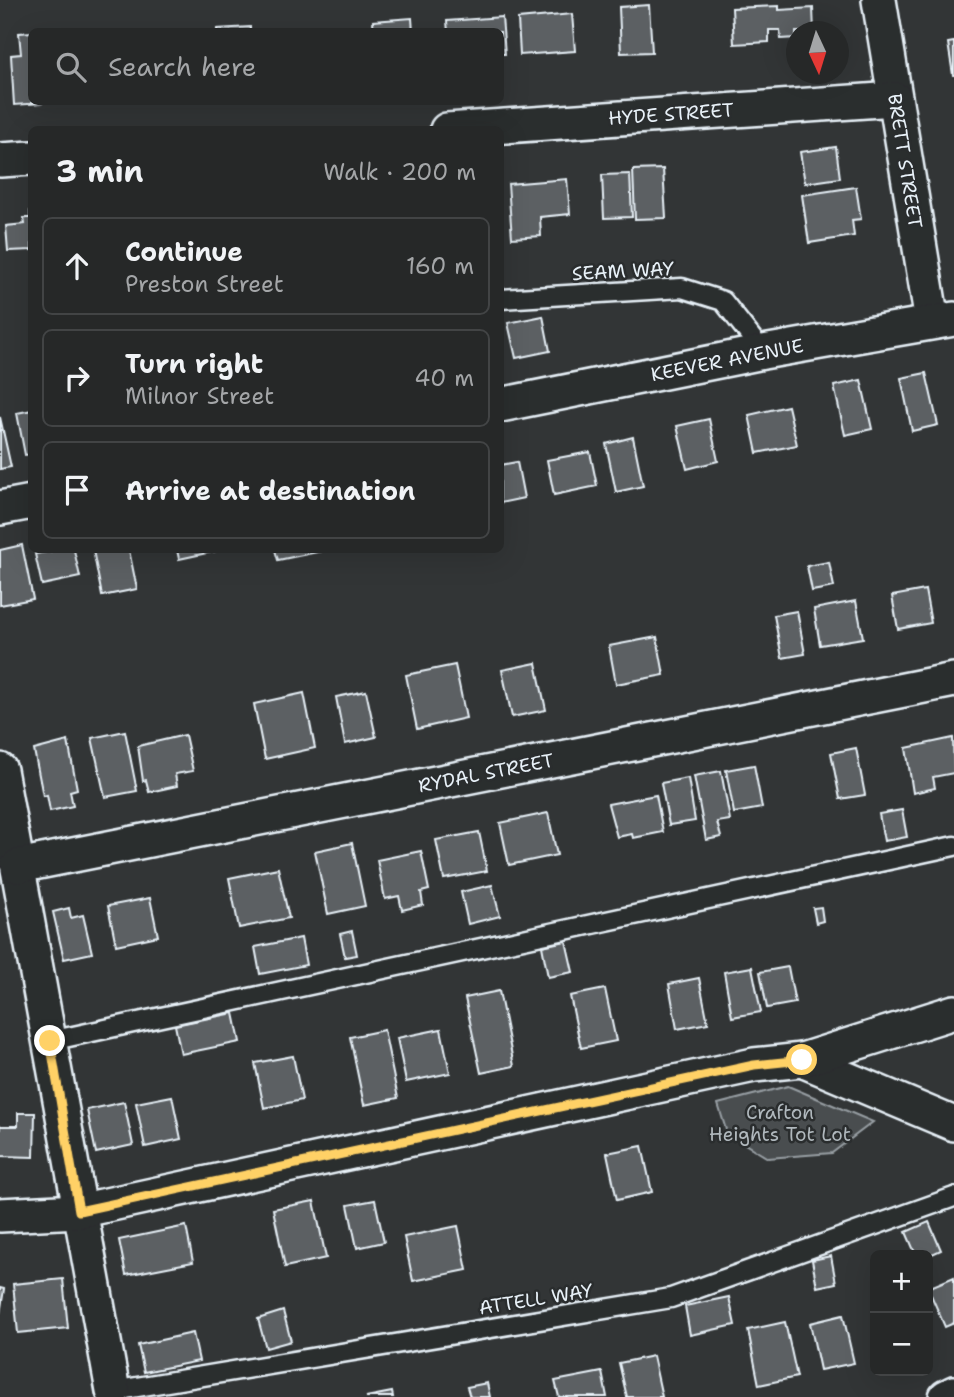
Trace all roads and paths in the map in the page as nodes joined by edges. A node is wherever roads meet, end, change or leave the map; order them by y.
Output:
1 (879, 0) edge
2 (895, 99) junction
3 (504, 126) edge
4 (28, 158) edge
5 (0, 160) edge
6 (504, 299) edge
7 (943, 320) edge
8 (763, 352) junction
9 (504, 404) edge
10 (28, 503) edge
11 (0, 508) edge
12 (954, 680) edge
13 (0, 770) edge
14 (954, 846) edge
15 (18, 866) junction
16 (954, 1012) edge
17 (50, 1041) junction
18 (802, 1060) junction
19 (954, 1124) edge
20 (954, 1197) edge
21 (79, 1211) junction
22 (0, 1214) edge
23 (113, 1391) joint
24 (954, 1394) edge
25 (946, 1397) edge

1 - 2 street, BRETT STREET
2 - 3 street, HYDE STREET
2 - 7 street, BRETT STREET
4 - 5 street
6 - 8 lane, SEAM WAY
7 - 8 street, KEEVER AVENUE
8 - 9 street, KEEVER AVENUE
10 - 11 street
12 - 15 street, RYDAL STREET
13 - 15 street
14 - 17 lane
15 - 17 street
16 - 18 street
17 - 21 street
18 - 19 street
18 - 21 street
20 - 23 lane, ATTELL WAY
21 - 22 street
21 - 23 street
24 - 25 street

